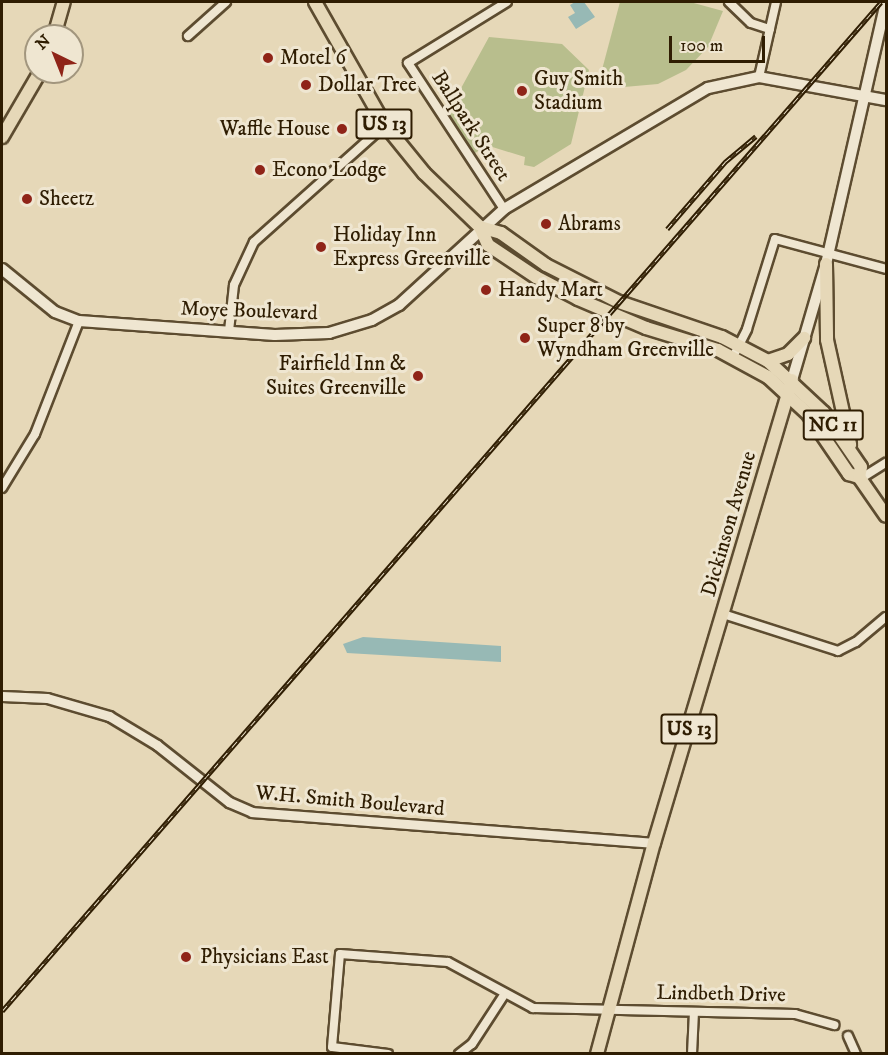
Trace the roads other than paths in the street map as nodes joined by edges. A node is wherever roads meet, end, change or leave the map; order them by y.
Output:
1 (64, 2) edge
2 (226, 2) edge
3 (315, 2) edge
4 (507, 2) edge
5 (729, 2) edge
6 (776, 2) edge
7 (886, 3) edge
8 (58, 24) edge
9 (770, 29) junction
10 (188, 36) dead end
11 (759, 77) junction
12 (32, 84) edge
13 (865, 95) junction
14 (886, 100) edge
15 (385, 125) junction
16 (2, 137) edge
17 (504, 209) junction
18 (480, 227) junction
19 (827, 260) junction
20 (2, 269) edge
21 (886, 269) edge
22 (79, 321) junction
23 (229, 331) junction
24 (804, 338) junction
25 (739, 345) junction
26 (733, 357) junction
27 (768, 361) junction
28 (792, 380) junction
29 (788, 393) junction
30 (851, 451) junction
31 (886, 463) edge
32 (860, 478) junction
33 (2, 488) edge
34 (886, 516) edge
35 (723, 614) junction
36 (886, 617) edge
37 (2, 696) edge
38 (654, 843) junction
39 (504, 995) junction
40 (605, 1011) junction
41 (694, 1012) junction
42 (834, 1024) dead end
43 (848, 1036) dead end
44 (388, 1053) edge
45 (459, 1053) edge
46 (597, 1053) edge
47 (692, 1053) edge
48 (856, 1053) edge

1 - 8 main road
2 - 10 street
3 - 15 main road, US 13
4 - 17 street, Ballpark Street
5 - 9 street
6 - 9 street
7 - 13 main road, Dickinson Avenue
9 - 11 street
11 - 13 main road, Moye Boulevard
11 - 17 main road, Moye Boulevard
12 - 16 main road
13 - 14 main road, Moye Boulevard
13 - 19 main road, Dickinson Avenue
15 - 18 main road, US 13
15 - 23 street
17 - 18 main road, Moye Boulevard
18 - 23 main road, Moye Boulevard
18 - 25 main road, US 13
18 - 26 main road, US 13
19 - 21 street
19 - 24 main road, Dickinson Avenue
19 - 25 street
19 - 30 main road
20 - 22 main road, Moye Boulevard
22 - 23 main road, Moye Boulevard
22 - 33 street
24 - 27 main road
24 - 28 main road, Dickinson Avenue
25 - 26 street
25 - 27 main road, US 13
26 - 29 main road, US 13
27 - 28 main road, US 13
28 - 29 main road, Dickinson Avenue / US 13
28 - 30 main road, NC 11
29 - 32 main road, NC 11
29 - 35 main road, Dickinson Avenue / US 13
30 - 32 main road, NC 11
31 - 32 street
32 - 34 main road, NC 11
35 - 36 street
35 - 38 main road, Dickinson Avenue / US 13
37 - 38 street, W.H. Smith Boulevard
38 - 40 main road, Dickinson Avenue / US 13
39 - 40 street, Lindbeth Drive
39 - 44 street, Lindbeth Drive
39 - 45 street
40 - 41 street, Lindbeth Drive
40 - 46 main road, Dickinson Avenue / US 13
41 - 42 street, Lindbeth Drive
41 - 47 street
43 - 48 street

